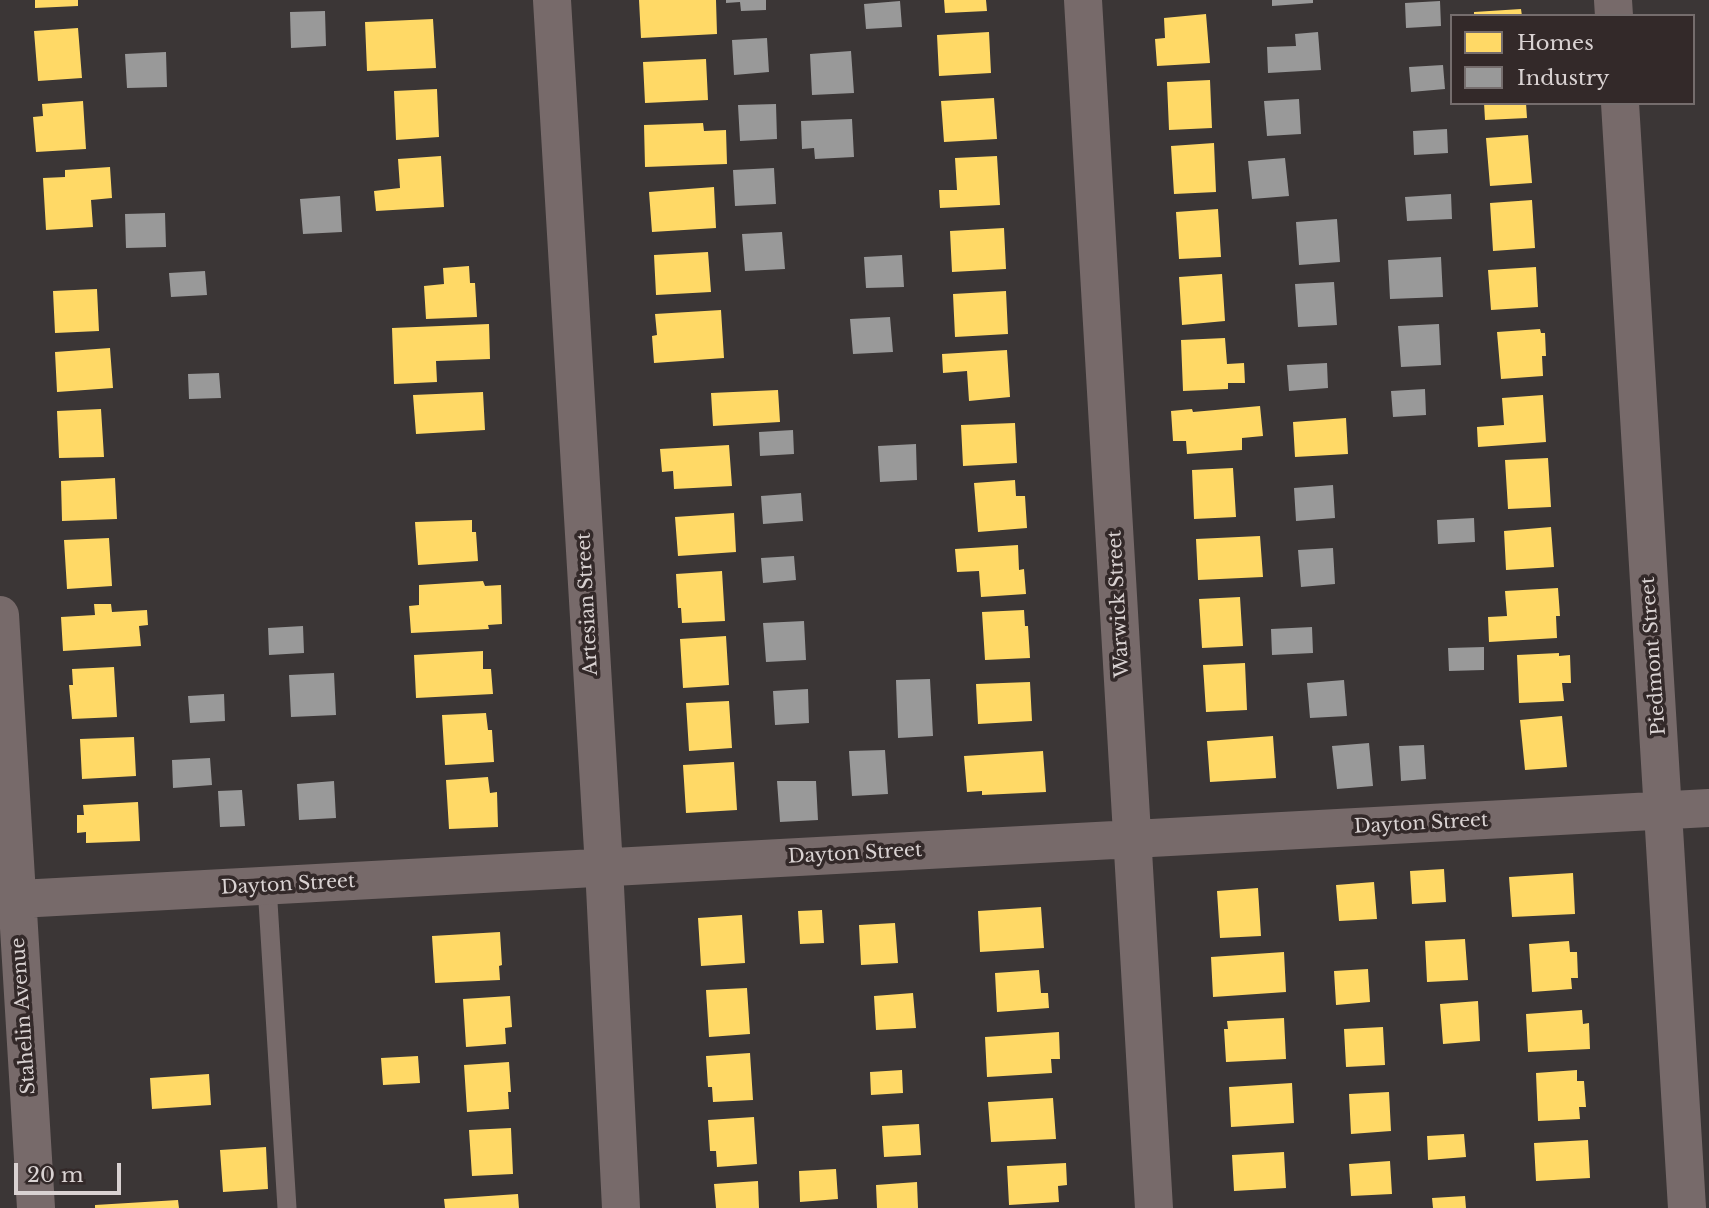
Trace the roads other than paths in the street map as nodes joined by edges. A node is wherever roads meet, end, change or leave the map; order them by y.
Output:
1 (552, 0) edge
2 (1083, 0) edge
3 (1620, 105) edge
4 (0, 615) edge
5 (1709, 808) edge
6 (1664, 810) junction
7 (1133, 839) junction
8 (604, 867) junction
9 (267, 886) junction
10 (8, 900) edge
11 (36, 1208) edge
12 (287, 1208) edge
13 (621, 1208) edge
14 (1154, 1208) edge
15 (1687, 1208) edge

1 - 8 street, Artesian Street
2 - 7 street, Warwick Street
3 - 6 street, Piedmont Street
4 - 10 street, Stahelin Avenue
5 - 6 street, Dayton Street
6 - 7 street, Dayton Street
6 - 15 street, Piedmont Street
7 - 8 street, Dayton Street
7 - 14 street, Warwick Street
8 - 9 street, Dayton Street
8 - 13 street, Artesian Street
9 - 10 street, Dayton Street
9 - 12 lane
10 - 11 street, Stahelin Avenue

